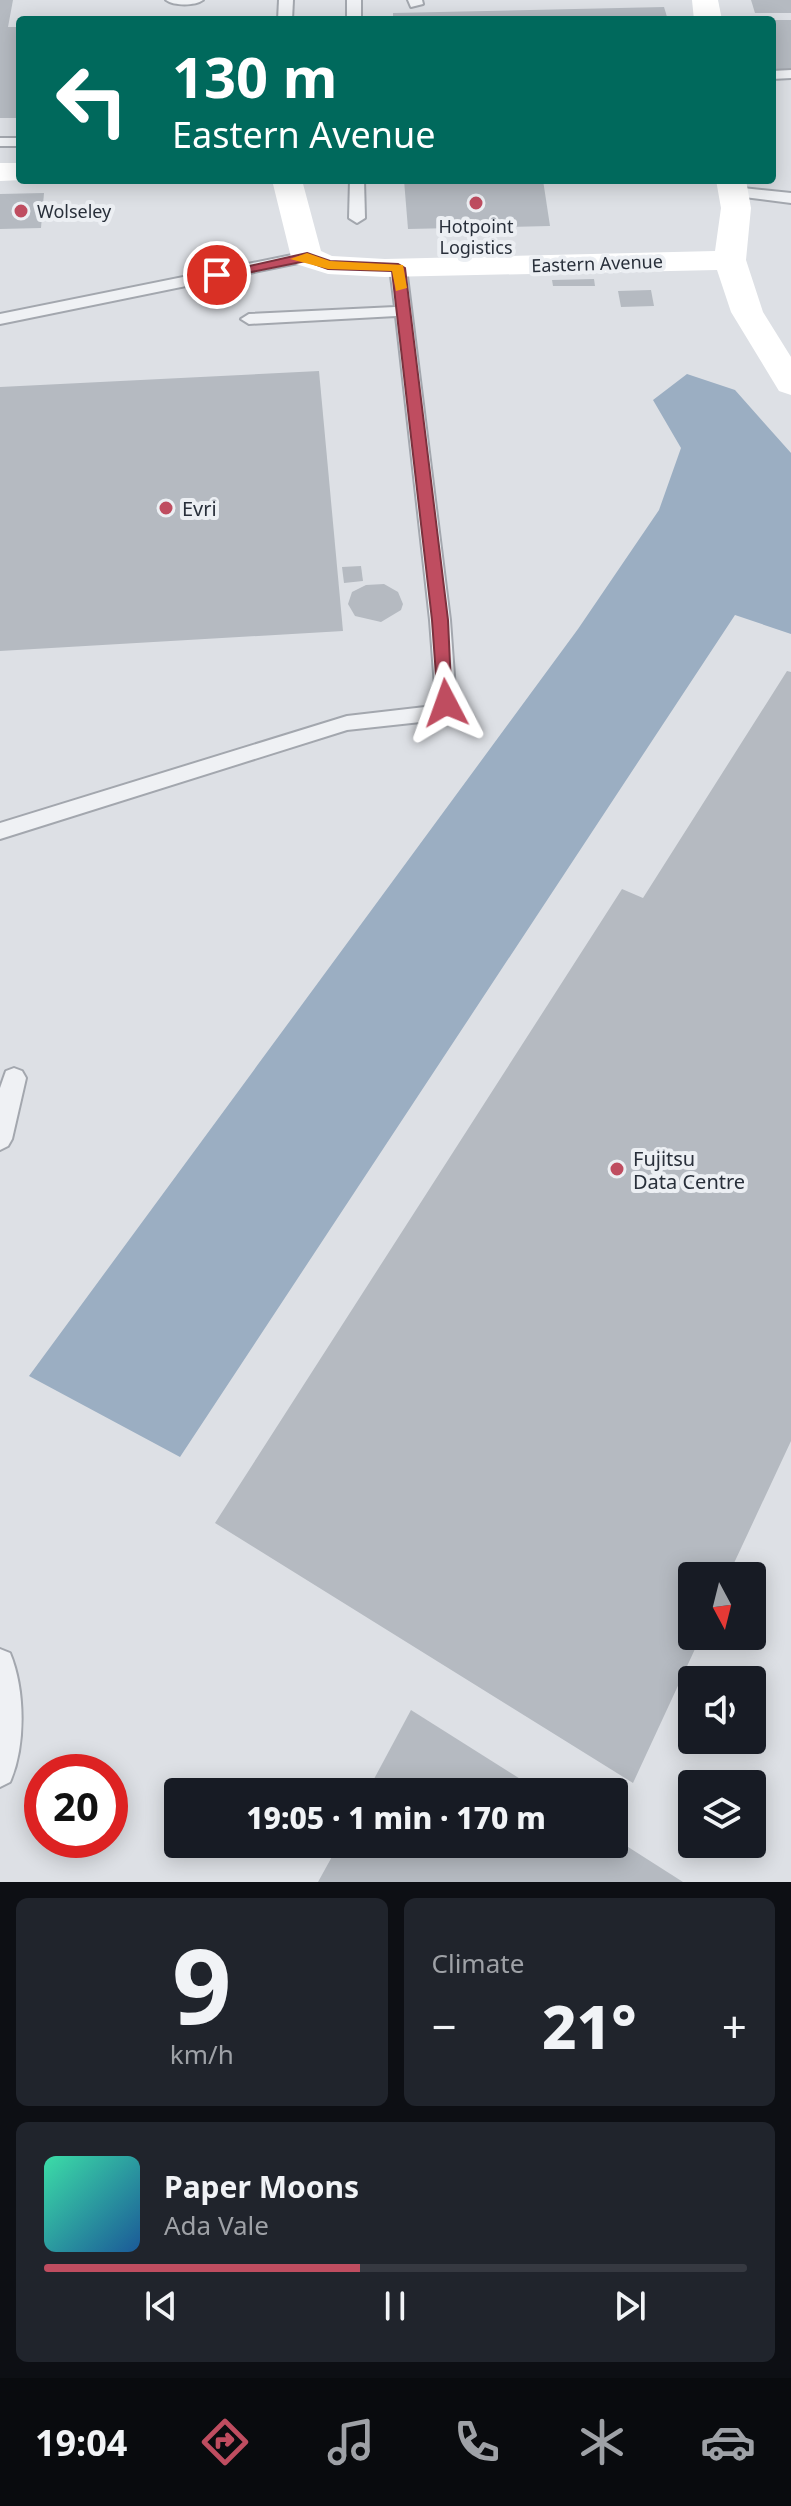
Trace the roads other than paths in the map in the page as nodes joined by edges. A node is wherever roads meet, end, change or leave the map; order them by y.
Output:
1 (173, 0) edge
2 (196, 0) edge
3 (289, 184) edge
4 (357, 184) edge
5 (732, 186) edge
6 (791, 198) edge
7 (357, 218) dead end
8 (307, 257) junction
9 (730, 260) junction
10 (398, 268) junction
11 (403, 311) junction
12 (0, 319) edge
13 (249, 319) dead end
14 (791, 384) edge
15 (0, 831) edge
16 (14, 1078) dead end
17 (0, 1139) edge
18 (0, 1663) edge
19 (0, 1772) edge

1 - 2 lane
3 - 8 street
4 - 7 lane
5 - 6 lane
5 - 9 street
8 - 10 street, Eastern Avenue
8 - 12 lane
9 - 10 street, Eastern Avenue
9 - 14 street
10 - 11 lane
11 - 13 lane
11 - 15 lane
16 - 17 lane
18 - 19 lane

